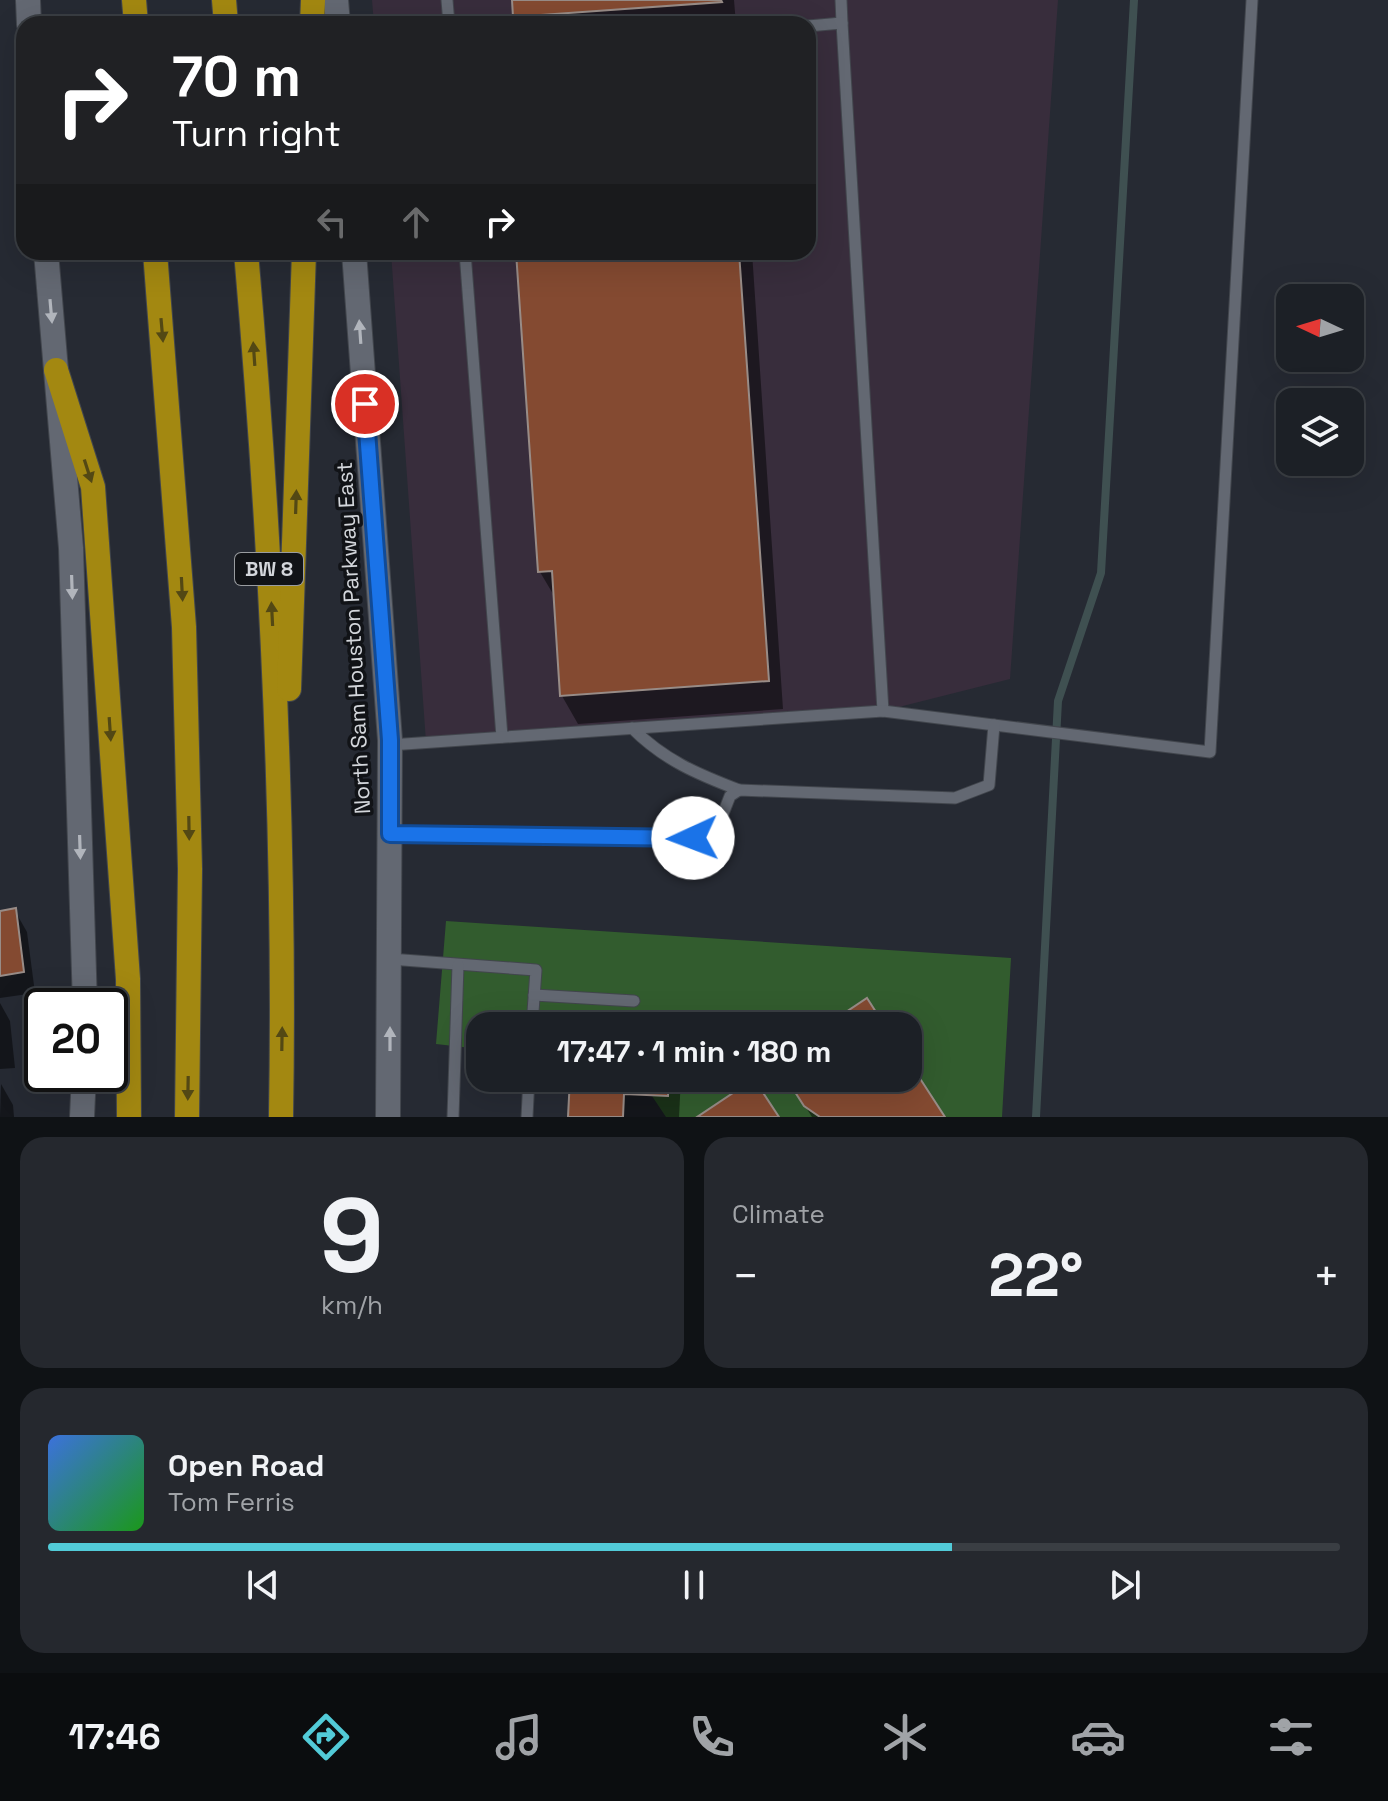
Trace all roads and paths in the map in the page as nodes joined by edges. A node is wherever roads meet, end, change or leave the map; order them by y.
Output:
1 (841, 0) edge
2 (1252, 0) edge
3 (842, 23) junction
4 (816, 25) edge
5 (47, 260) edge
6 (156, 260) edge
7 (247, 260) edge
8 (304, 260) edge
9 (355, 260) edge
10 (466, 260) edge
11 (56, 370) junction
12 (883, 711) junction
13 (994, 725) junction
14 (632, 728) junction
15 (502, 737) junction
16 (390, 745) junction
17 (739, 790) junction
18 (390, 834) junction
19 (283, 887) junction
20 (390, 959) junction
21 (458, 965) junction
22 (84, 988) edge
23 (534, 995) junction
24 (634, 1001) dead end
25 (533, 1012) edge
26 (83, 1092) edge
27 (528, 1092) edge
28 (82, 1117) edge
29 (129, 1117) edge
30 (187, 1117) edge
31 (281, 1117) edge
32 (388, 1117) edge
33 (453, 1117) edge
34 (527, 1117) edge

1 - 3 lane
2 - 13 lane
3 - 4 lane
3 - 12 lane
5 -> 11 main road
6 -> 30 highway
19 -> 7 highway, BW 8
19 -> 8 highway
16 -> 9 main road, North Sam Houston Parkway East
10 - 15 lane
11 -> 22 main road
11 -> 29 highway
12 - 13 lane
12 - 14 lane
13 - 17 lane
14 - 15 lane
14 - 17 lane
15 - 16 lane
16 - 18 main road, North Sam Houston Parkway East
17 - 18 lane
18 - 20 main road, North Sam Houston Parkway East
31 -> 19 highway, BW 8
20 - 21 lane
32 -> 20 main road, North Sam Houston Parkway East
21 - 23 lane
21 - 33 lane
23 - 24 lane
23 - 25 lane
26 - 28 main road
27 - 34 lane

